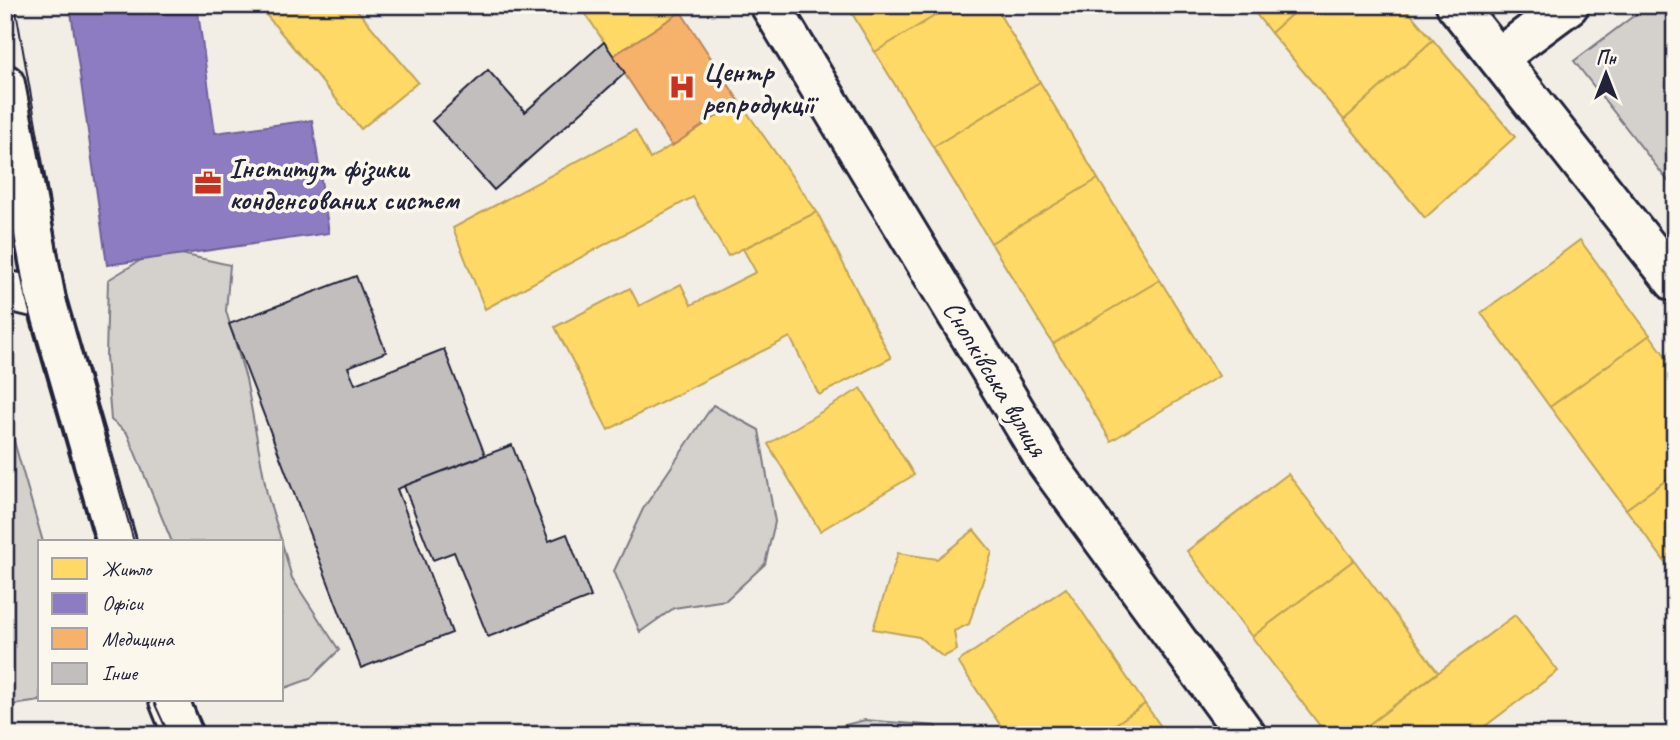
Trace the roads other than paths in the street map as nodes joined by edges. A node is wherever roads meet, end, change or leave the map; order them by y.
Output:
1 (770, 5) edge
2 (1456, 5) edge
3 (1569, 5) edge
4 (1499, 57) junction
5 (5, 84) edge
6 (1675, 282) edge
7 (5, 290) edge
8 (46, 300) junction
9 (115, 540) edge
10 (170, 702) edge
11 (183, 735) edge
12 (1247, 735) edge

1 - 12 main road, Снопківська вулиця
2 - 4 main road
3 - 4 main road
4 - 6 main road
5 - 8 main road
7 - 8 main road
8 - 9 main road
10 - 11 main road

